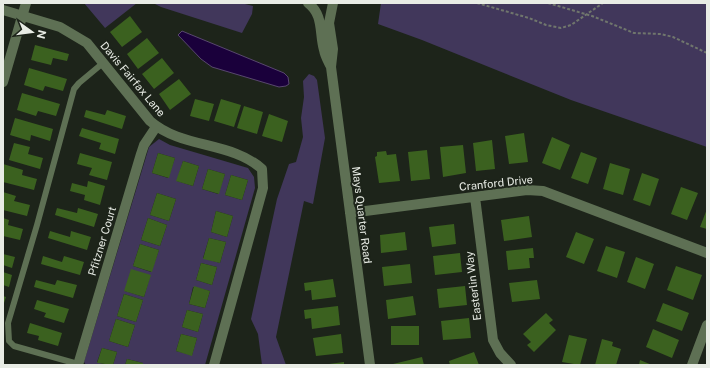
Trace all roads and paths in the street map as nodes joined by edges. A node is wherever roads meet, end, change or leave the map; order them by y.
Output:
1 (26, 3) edge
2 (308, 3) edge
3 (333, 3) edge
4 (477, 3) edge
5 (548, 3) edge
6 (603, 3) edge
7 (3, 10) edge
8 (22, 14) junction
9 (585, 14) junction
10 (707, 53) edge
11 (103, 63) junction
12 (331, 67) junction
13 (3, 82) edge
14 (156, 127) junction
15 (475, 198) junction
16 (350, 213) junction
17 (707, 253) edge
18 (707, 325) edge
19 (78, 365) edge
20 (214, 365) edge
21 (370, 365) edge
22 (511, 365) edge
23 (692, 365) edge

1 - 8 street
2 - 12 street, Mays Quarter Road
3 - 12 street, Mays Quarter Road
4 - 9 path
5 - 9 path
6 - 9 path
7 - 8 street, Davis Fairfax Lane
8 - 11 street, Davis Fairfax Lane
8 - 13 street
9 - 10 path
11 - 14 street, Davis Fairfax Lane
11 - 19 lane
12 - 16 street, Mays Quarter Road
14 - 19 street, Pfitzner Court
14 - 20 street, Davis Fairfax Lane
15 - 16 street, Cranford Drive
15 - 17 street, Cranford Drive
15 - 22 street, Easterlin Way
16 - 21 street, Mays Quarter Road
18 - 23 street

